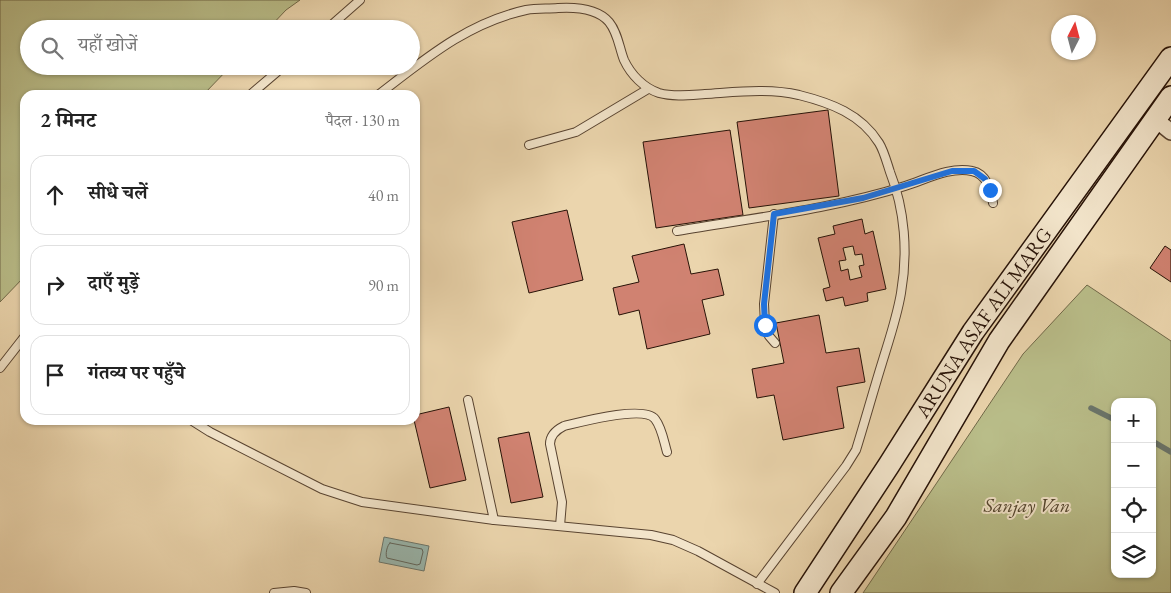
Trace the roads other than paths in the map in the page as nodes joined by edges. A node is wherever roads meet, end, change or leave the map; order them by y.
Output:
1 (360, 0) edge
2 (337, 20) edge
3 (1171, 58) edge
4 (420, 63) edge
5 (273, 75) edge
6 (404, 75) edge
7 (648, 89) junction
8 (256, 90) edge
9 (384, 90) edge
10 (1171, 97) edge
11 (1163, 126) edge
12 (529, 145) dead end
13 (896, 189) junction
14 (993, 203) dead end
15 (774, 214) junction
16 (677, 230) dead end
17 (20, 342) edge
18 (775, 343) dead end
19 (0, 368) edge
20 (468, 400) dead end
21 (199, 425) edge
22 (667, 452) dead end
23 (494, 520) junction
24 (560, 526) junction
25 (757, 584) junction
26 (274, 593) edge
27 (306, 593) edge
28 (775, 593) edge
29 (805, 593) edge
30 (841, 593) edge

1 - 2 lane
3 - 29 main road, ARUNA ASAF ALI MARG
4 - 7 lane
5 - 8 lane
6 - 9 lane
7 - 12 lane
7 - 13 lane
10 - 11 main road, ARUNA ASAF ALI MARG
11 - 30 main road, ARUNA ASAF ALI MARG
13 - 14 lane
13 - 15 lane
13 - 25 lane
15 - 16 lane
15 - 18 lane
17 - 19 lane
20 - 23 lane
21 - 23 lane
22 - 24 lane
23 - 24 lane
24 - 25 lane
25 - 28 lane
26 - 27 lane

